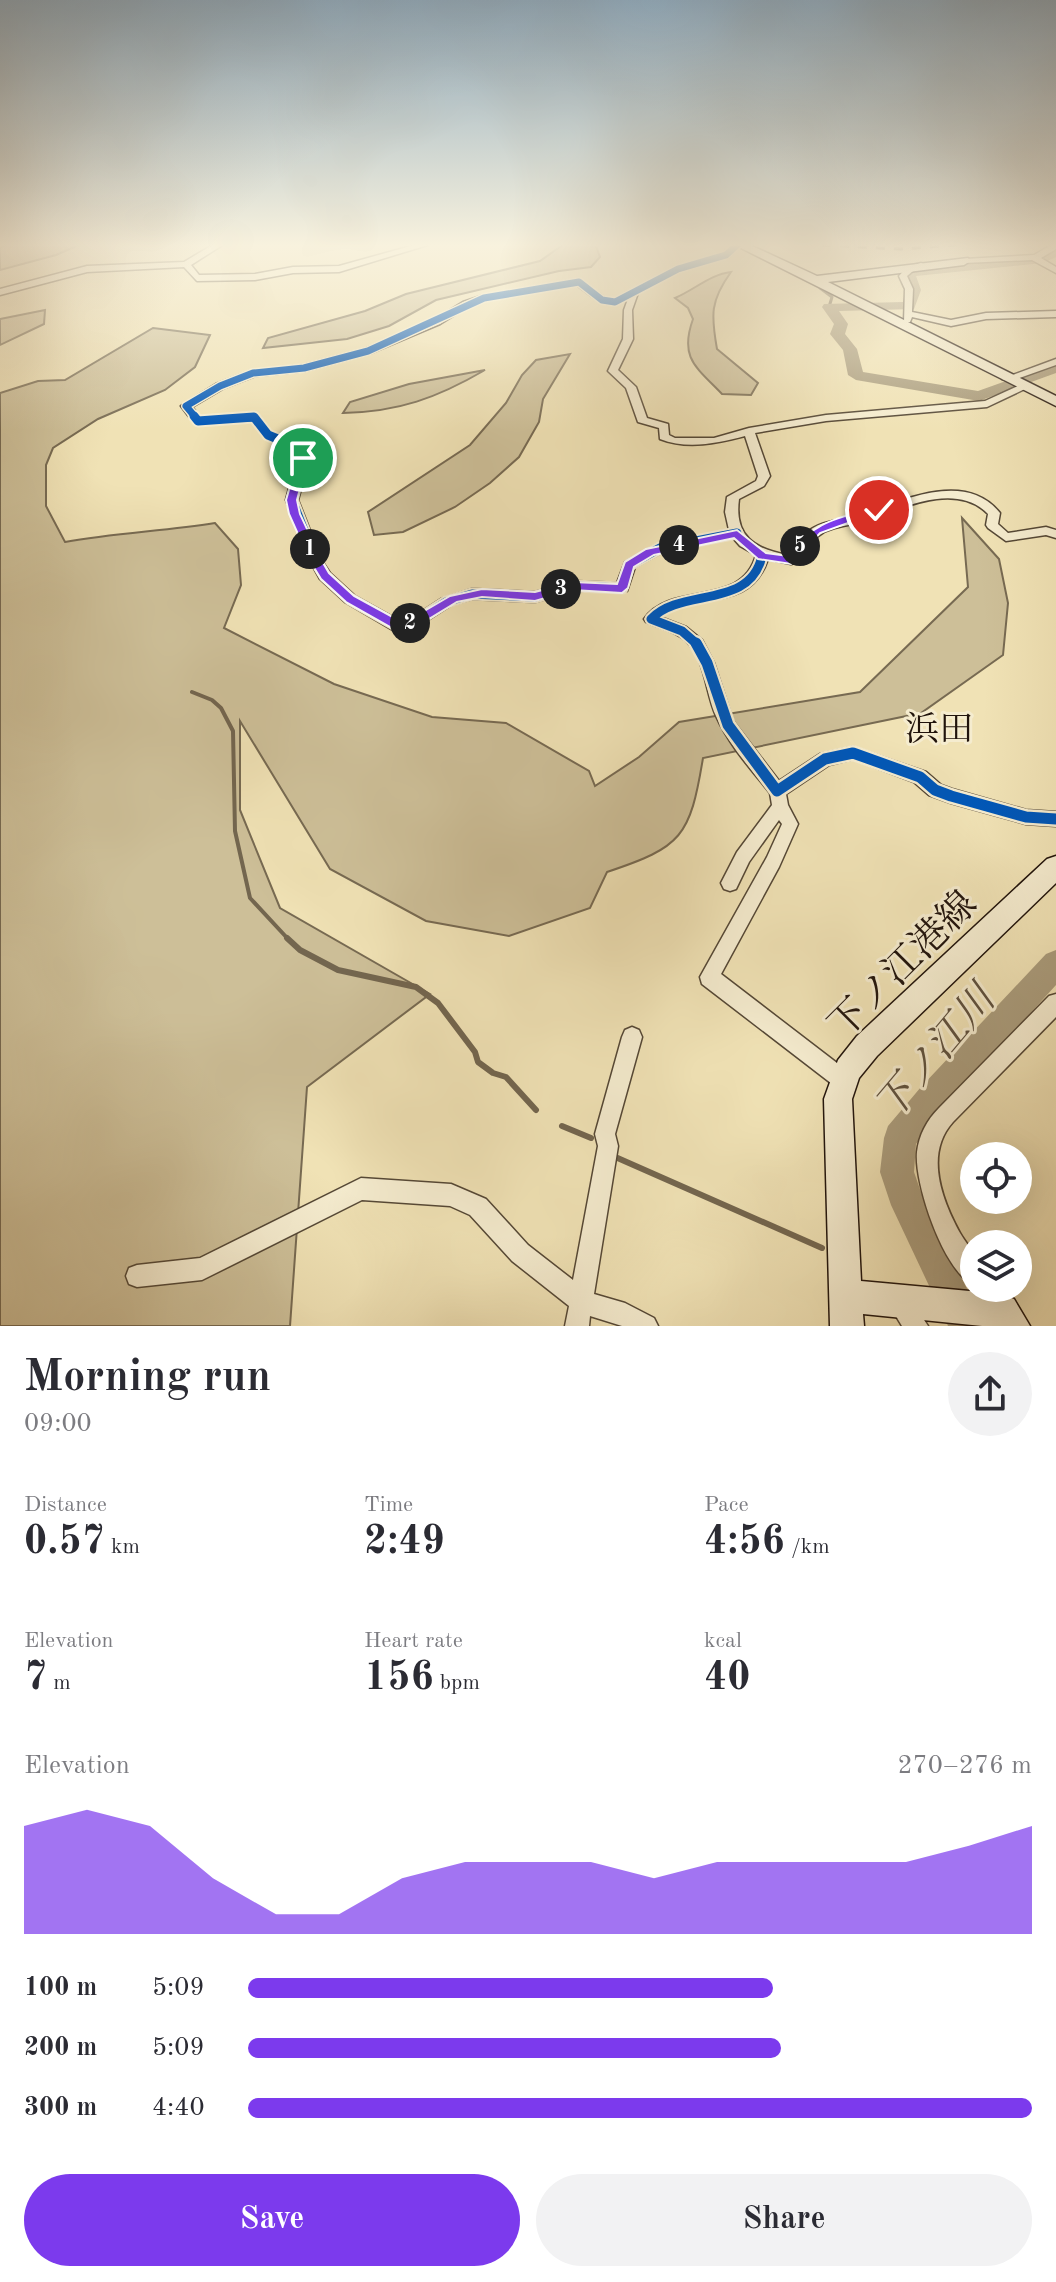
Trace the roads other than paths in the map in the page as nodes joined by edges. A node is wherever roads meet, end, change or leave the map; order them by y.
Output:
1 (463, 306) edge
2 (630, 306) edge
3 (868, 306) edge
4 (907, 306) edge
5 (906, 313) junction
6 (1020, 314) junction
7 (1056, 314) edge
8 (1056, 321) edge
9 (1056, 362) edge
10 (1008, 380) junction
11 (1024, 387) junction
12 (1056, 402) edge
13 (749, 431) junction
14 (737, 533) junction
15 (1056, 534) edge
16 (762, 556) junction
17 (778, 799) junction
18 (1056, 819) edge
19 (1056, 867) edge
20 (730, 883) dead end
21 (1056, 1003) edge
22 (632, 1037) dead end
23 (843, 1080) junction
24 (960, 1254) edge
25 (137, 1276) dead end
26 (583, 1302) junction
27 (999, 1309) edge
28 (846, 1310) edge
29 (909, 1311) edge
30 (577, 1326) edge
31 (646, 1326) edge

1 - 14 street
2 - 13 street
3 - 5 main road
4 - 5 street
5 - 6 street
5 - 10 main road
6 - 7 street
6 - 8 street
9 - 10 street
10 - 11 main road
11 - 12 main road
11 - 13 street
13 - 14 street
14 - 16 street
15 - 16 street
16 - 17 street
17 - 18 street
17 - 20 street
17 - 23 street
19 - 23 main road, 下ノ江港線
21 - 24 street
22 - 26 street
23 - 28 main road, 下ノ江港線
25 - 26 street
26 - 30 street
26 - 31 street
27 - 29 main road
28 - 29 main road

